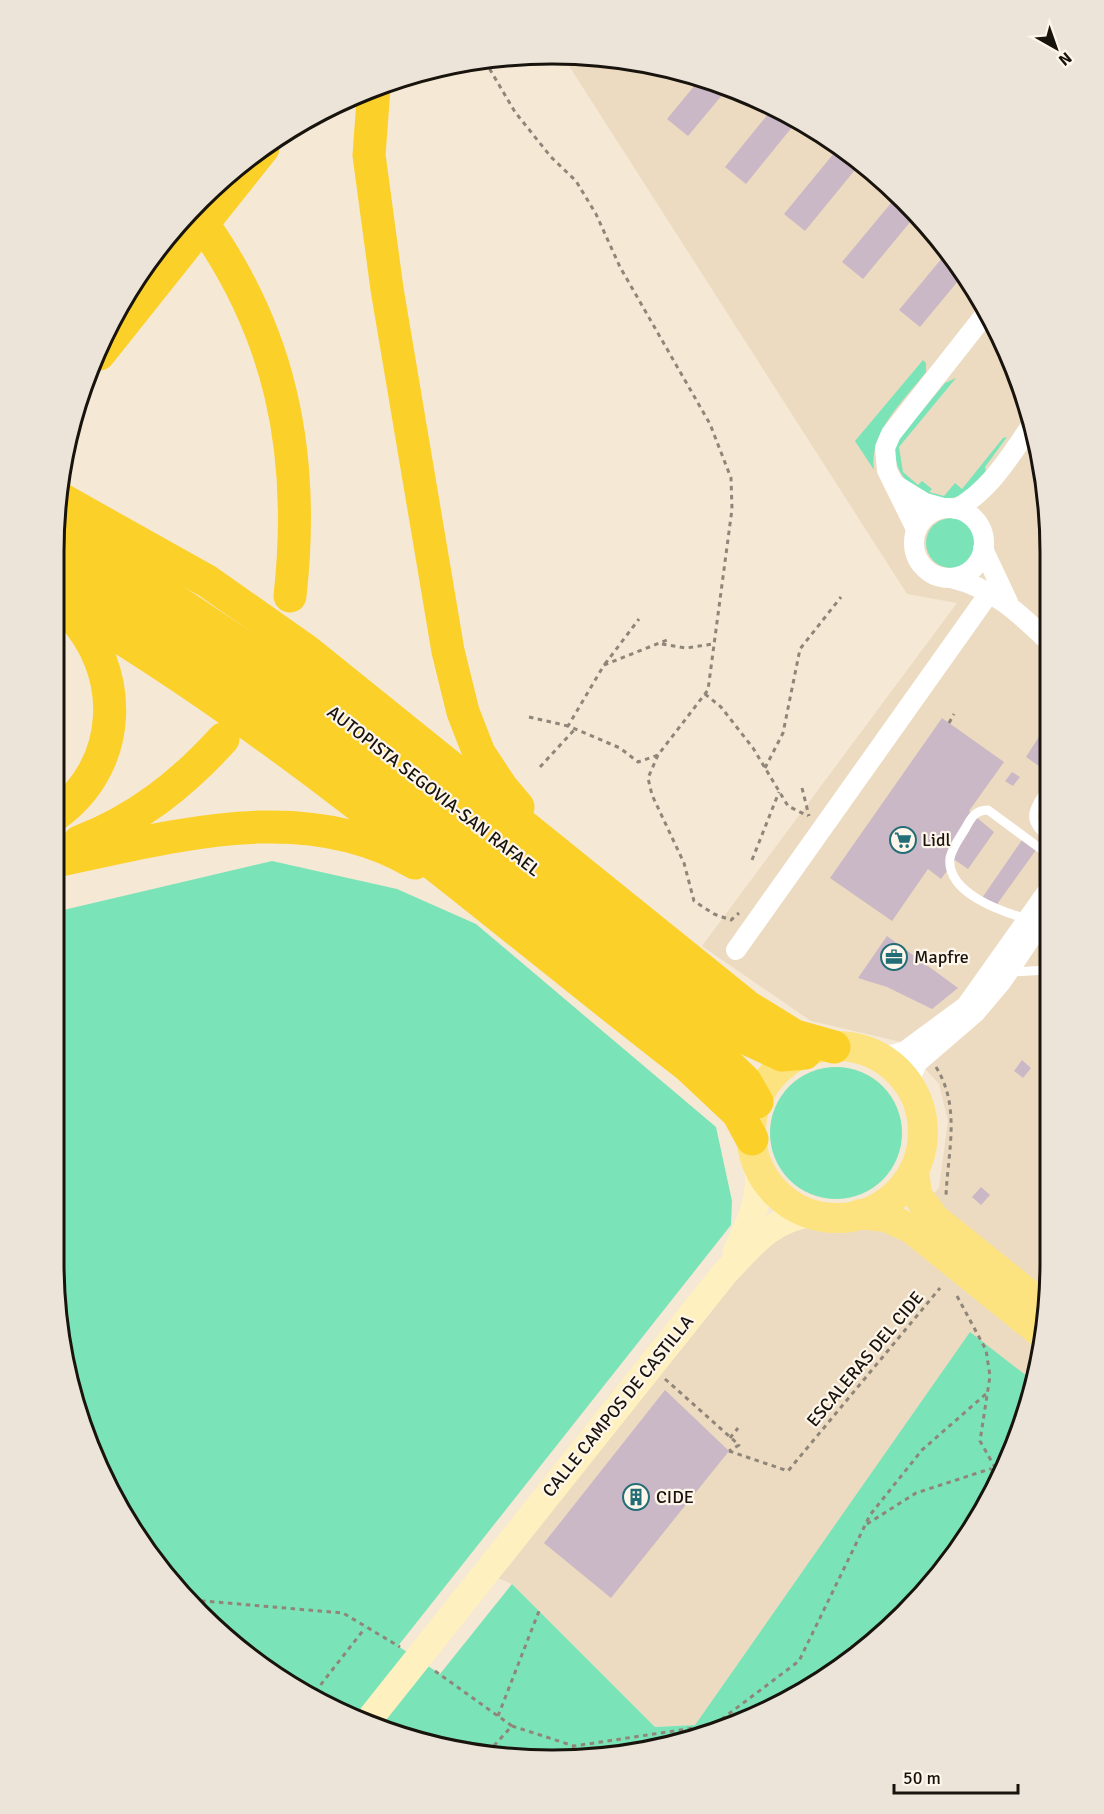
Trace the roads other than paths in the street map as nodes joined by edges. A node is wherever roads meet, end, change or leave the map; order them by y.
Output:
1 (373, 99) edge
2 (239, 179) edge
3 (197, 217) edge
4 (981, 320) edge
5 (118, 330) edge
6 (1025, 435) edge
7 (996, 476) junction
8 (892, 482) junction
9 (68, 503) edge
10 (950, 509) junction
11 (916, 529) junction
12 (65, 535) edge
13 (983, 541) junction
14 (64, 566) edge
15 (951, 578) junction
16 (990, 592) junction
17 (290, 596) dead end
18 (64, 604) edge
19 (1009, 604) junction
20 (64, 608) edge
21 (1040, 633) edge
22 (223, 739) dead end
23 (1040, 801) edge
24 (64, 808) edge
25 (1040, 831) edge
26 (64, 846) edge
27 (552, 848) junction
28 (1040, 848) edge
29 (64, 859) edge
30 (495, 910) junction
31 (1039, 919) edge
32 (736, 950) dead end
33 (1040, 970) edge
34 (1008, 972) junction
35 (820, 1050) junction
36 (881, 1059) junction
37 (913, 1092) junction
38 (757, 1102) junction
39 (755, 1151) junction
40 (914, 1170) junction
41 (811, 1214) junction
42 (860, 1214) junction
43 (724, 1274) junction
44 (1037, 1301) edge
45 (1035, 1328) edge
46 (502, 1543) junction
47 (507, 1564) dead end
48 (446, 1606) dead end
49 (471, 1610) dead end
50 (427, 1654) junction
51 (373, 1715) edge

1 - 27 highway
2 - 5 highway
3 - 17 highway
4 - 8 street
6 - 7 street
7 - 10 street
7 - 13 street
8 - 10 street
8 - 11 street
9 - 27 highway
10 - 11 street
10 - 13 street
11 - 15 street
12 - 35 highway, AUTOPISTA SEGOVIA-SAN RAFAEL
13 - 15 street
13 - 19 street
14 - 38 highway, AUTOPISTA SEGOVIA-SAN RAFAEL
15 - 16 street
16 - 19 street
16 - 32 street
18 - 30 highway
19 - 21 street
20 - 24 highway
22 - 26 highway
23 - 25 lane
27 - 35 highway
28 - 31 lane
29 - 30 highway
30 - 39 highway
31 - 34 street
31 - 36 street
33 - 34 lane
34 - 37 street
35 - 36 main road
35 - 38 main road
36 - 37 main road
37 - 40 main road
38 - 39 main road
39 - 41 main road
39 - 43 main road, CALLE CAMPOS DE CASTILLA
40 - 42 main road
40 - 44 main road
41 - 42 main road
41 - 43 main road, CALLE CAMPOS DE CASTILLA
42 - 45 main road
43 - 46 main road, CALLE CAMPOS DE CASTILLA
46 - 47 lane, CALLE CAMPOS DE CASTILLA
46 - 50 main road, CALLE CAMPOS DE CASTILLA
48 - 50 lane, CALLE CAMPOS DE CASTILLA
49 - 50 lane, CALLE CAMPOS DE CASTILLA
50 - 51 main road, CALLE CAMPOS DE CASTILLA

